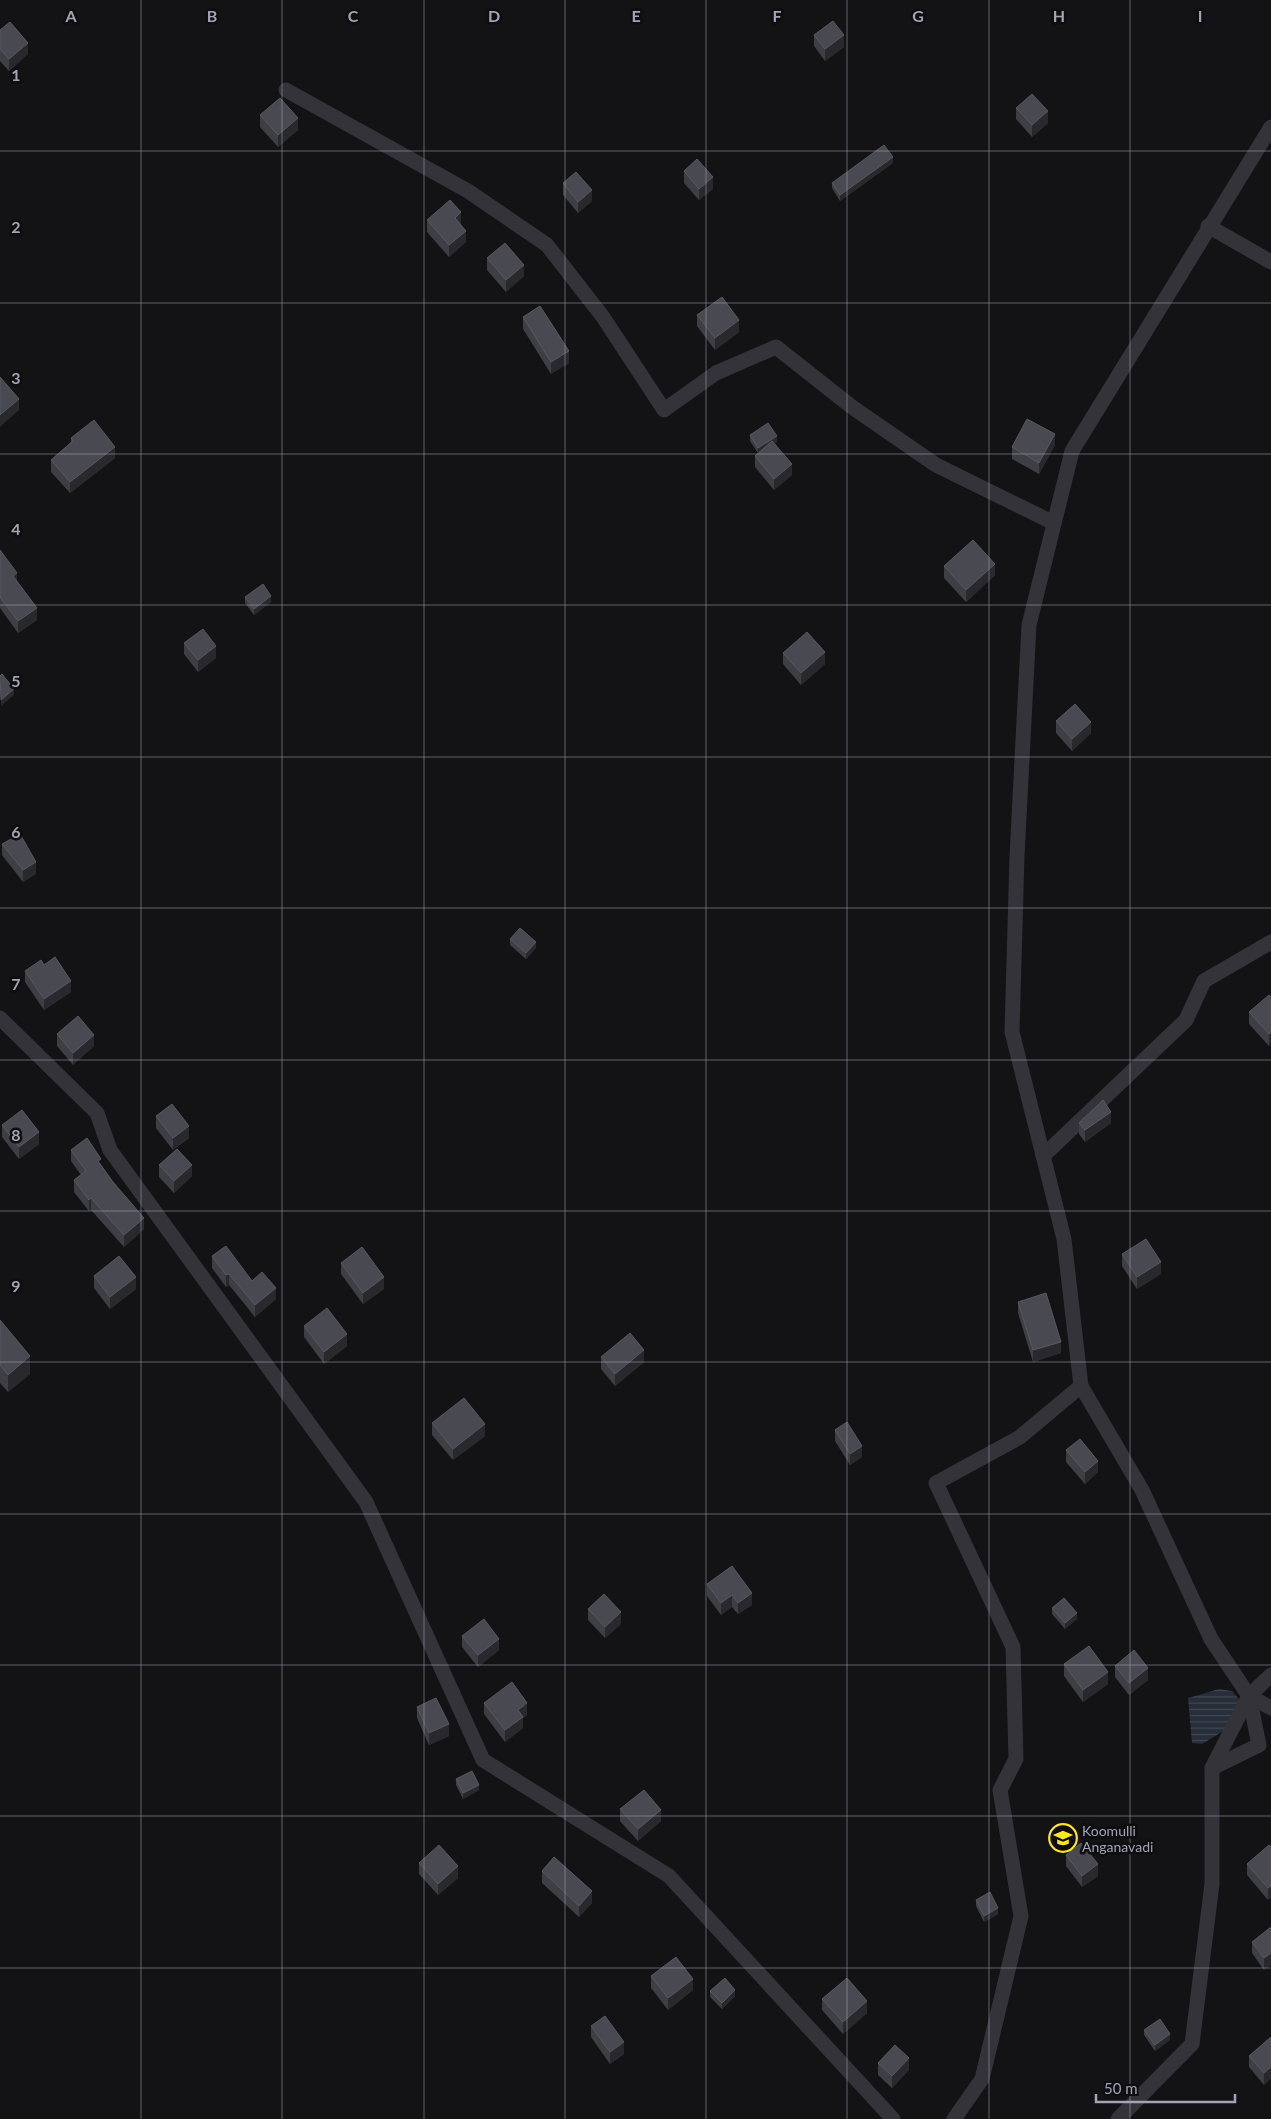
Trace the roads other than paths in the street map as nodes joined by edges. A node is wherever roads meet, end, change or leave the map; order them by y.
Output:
1 (286, 90) dead end
2 (1271, 127) edge
3 (1208, 226) junction
4 (1271, 262) edge
5 (1054, 523) junction
6 (1271, 942) edge
7 (0, 1018) edge
8 (1043, 1156) junction
9 (1082, 1386) junction
10 (1271, 1675) edge
11 (1249, 1696) junction
12 (1271, 1708) edge
13 (1212, 1768) junction
14 (893, 2119) edge
15 (954, 2119) edge
16 (1118, 2119) edge

1 - 5 street
2 - 3 street
3 - 4 street
3 - 5 street
5 - 8 street
6 - 8 street
7 - 14 street
8 - 9 street
9 - 11 street
9 - 15 street
10 - 11 street
11 - 12 street
11 - 13 street
11 - 13 street
13 - 16 street

